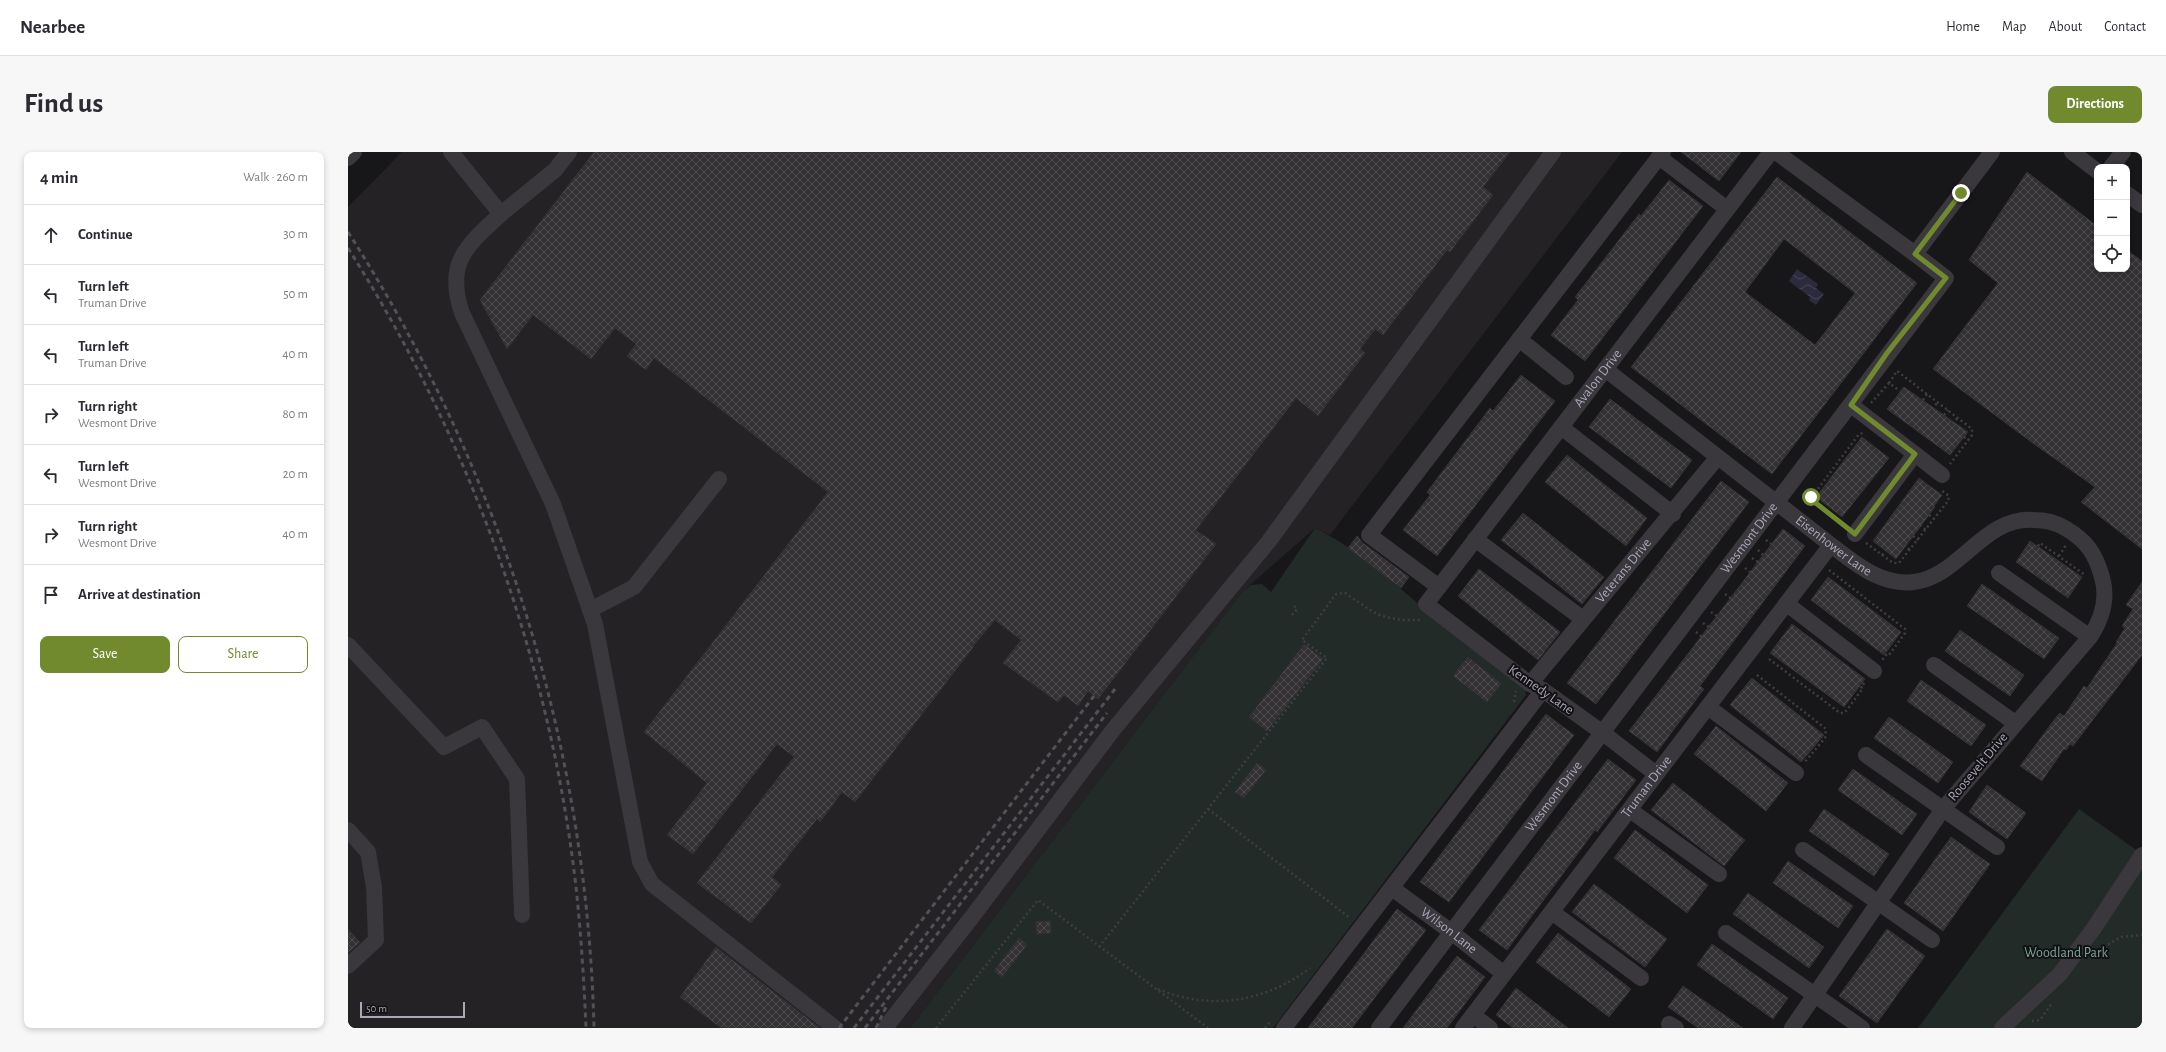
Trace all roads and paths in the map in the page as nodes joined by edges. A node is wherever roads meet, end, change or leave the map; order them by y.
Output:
1 (354, 152) edge
2 (452, 152) edge
3 (568, 152) edge
4 (1553, 152) edge
5 (1771, 152) edge
6 (1776, 152) edge
7 (1992, 152) edge
8 (2072, 152) edge
9 (2123, 152) edge
10 (1661, 154) edge
11 (348, 158) edge
12 (2113, 164) edge
13 (2094, 169) edge
14 (2130, 196) edge
15 (2142, 205) edge
16 (1727, 209) junction
17 (501, 214) junction
18 (1915, 254) junction
19 (1520, 340) junction
20 (1605, 369) junction
21 (1566, 378) dead end
22 (1889, 383) junction
23 (1900, 391) dead end
24 (1927, 394) junction
25 (1923, 400) dead end
26 (1938, 402) junction
27 (1851, 405) junction
28 (1869, 405) dead end
29 (1932, 409) dead end
30 (1948, 410) junction
31 (1944, 415) dead end
32 (1958, 417) junction
33 (1953, 424) dead end
34 (1561, 427) junction
35 (1869, 437) dead end
36 (1964, 437) dead end
37 (1968, 440) junction
38 (1915, 454) junction
39 (1717, 458) junction
40 (719, 479) dead end
41 (1940, 481) junction
42 (1777, 502) junction
43 (1673, 514) junction
44 (1929, 516) dead end
45 (1934, 519) junction
46 (2045, 520) joint
47 (1920, 525) dead end
48 (1926, 530) junction
49 (1855, 534) junction
50 (1913, 536) dead end
51 (1475, 539) junction
52 (1765, 540) dead end
53 (1918, 540) junction
54 (2067, 543) dead end
55 (1771, 544) dead end
56 (1831, 545) junction
57 (1904, 545) dead end
58 (2038, 546) dead end
59 (1758, 550) dead end
60 (1910, 550) junction
61 (1885, 551) dead end
62 (2051, 551) junction
63 (2049, 554) dead end
64 (1763, 555) dead end
65 (1882, 555) junction
66 (2059, 556) junction
67 (1752, 558) dead end
68 (2065, 560) junction
69 (1758, 562) dead end
70 (2063, 564) dead end
71 (1744, 568) dead end
72 (1827, 568) dead end
73 (2077, 569) junction
74 (1750, 572) dead end
75 (2075, 572) dead end
76 (1999, 573) dead end
77 (2090, 578) dead end
78 (1439, 587) junction
79 (1725, 593) dead end
80 (1746, 600) dead end
81 (1426, 604) joint
82 (1787, 604) junction
83 (1293, 605) dead end
84 (1742, 606) junction
85 (590, 610) junction
86 (1711, 612) dead end
87 (1737, 612) dead end
88 (1752, 614) dead end
89 (1292, 616) dead end
90 (1717, 616) dead end
91 (1583, 619) junction
92 (1425, 621) dead end
93 (1703, 622) dead end
94 (1709, 627) dead end
95 (1695, 632) dead end
96 (1702, 637) dead end
97 (2090, 637) junction
98 (348, 645) edge
99 (1769, 659) dead end
100 (1934, 665) dead end
101 (1873, 670) junction
102 (1757, 675) dead end
103 (1537, 687) junction
104 (1515, 688) dead end
105 (1510, 706) dead end
106 (1708, 707) junction
107 (2015, 723) junction
108 (1602, 732) junction
109 (1866, 755) dead end
110 (1796, 773) joint
111 (1656, 774) junction
112 (1208, 809) junction
113 (1943, 809) junction
114 (1630, 810) junction
115 (348, 830) edge
116 (1997, 847) dead end
117 (1803, 850) dead end
118 (2142, 855) edge
119 (1719, 874) dead end
120 (1392, 888) junction
121 (1879, 902) junction
122 (1552, 912) junction
123 (1355, 913) dead end
124 (522, 915) dead end
125 (1350, 918) junction
126 (1346, 924) dead end
127 (1450, 931) junction
128 (1726, 933) dead end
129 (1932, 940) dead end
130 (1099, 947) junction
131 (348, 966) edge
132 (1504, 974) junction
133 (1641, 978) dead end
134 (1302, 979) dead end
135 (1153, 987) junction
136 (1815, 994) junction
137 (1473, 1015) junction
138 (1279, 1022) edge
139 (835, 1028) edge
140 (885, 1028) edge
141 (936, 1028) edge
142 (1208, 1028) edge
143 (1265, 1028) edge
144 (1379, 1028) edge
145 (1463, 1028) edge
146 (1490, 1028) edge
147 (1792, 1028) edge
148 (1862, 1028) edge
149 (2002, 1028) edge

1 - 11 street
2 - 17 street
3 - 17 street
4 - 140 street
5 - 16 street, Avalon Drive
6 - 18 street
7 - 18 street
8 - 13 street
9 - 12 street
10 - 16 street
10 - 19 street
14 - 15 street
16 - 20 street, Avalon Drive
17 - 85 street
18 - 27 street, Wesmont Drive
19 - 21 street
19 - 78 street
20 - 34 street, Avalon Drive
20 - 39 street, Eisenhower Lane
22 - 23 path
22 - 24 path
22 - 28 path
24 - 25 path
24 - 26 path
26 - 29 path
26 - 30 path
27 - 38 street
27 - 42 street, Wesmont Drive
30 - 31 path
30 - 32 path
32 - 33 path
32 - 37 path
34 - 43 street
34 - 51 street, Avalon Drive
35 - 49 path
36 - 37 path
37 - 41 path
38 - 41 street
38 - 49 street
39 - 42 street, Eisenhower Lane
39 - 43 street, Veterans Drive
40 - 85 street
41 - 45 path
42 - 56 street, Eisenhower Lane
42 - 108 street, Wesmont Drive
43 - 91 street, Veterans Drive
44 - 45 path
45 - 48 path
46 - 56 street, Eisenhower Lane
46 - 97 street, Roosevelt Drive
47 - 48 path
48 - 53 path
49 - 65 path
50 - 53 path
51 - 78 street, Avalon Drive
51 - 91 street
52 - 55 path
53 - 60 path
54 - 66 path
56 - 82 street, Truman Drive
57 - 60 path
58 - 62 path
59 - 64 path
60 - 65 path
61 - 65 path
62 - 63 path
62 - 66 path
66 - 68 path
67 - 69 path
68 - 70 path
68 - 73 path
71 - 74 path
72 - 101 path
73 - 75 path
73 - 77 path
76 - 97 street
78 - 81 street, Avalon Drive
79 - 84 path
80 - 84 path
81 - 103 street, Kennedy Lane
82 - 101 street
82 - 106 street, Truman Drive
83 - 89 path
84 - 87 path
84 - 88 path
85 - 139 street
86 - 90 path
91 - 103 street, Veterans Drive
92 - 112 path
93 - 94 path
95 - 96 path
97 - 107 street, Roosevelt Drive
98 - 124 street
99 - 101 path
100 - 107 street
102 - 110 path
103 - 108 street, Kennedy Lane
103 - 120 street, Veterans Drive
104 - 105 path
106 - 110 street
106 - 111 street, Truman Drive
107 - 113 street, Roosevelt Drive
108 - 111 street, Kennedy Lane
108 - 127 street, Wesmont Drive
109 - 113 street
111 - 114 street, Truman Drive
112 - 125 path
112 - 130 path
113 - 116 street
113 - 121 street, Roosevelt Drive
114 - 119 street
114 - 122 street, Truman Drive
115 - 131 street
117 - 121 street
118 - 149 street
120 - 127 street, Wilson Lane
120 - 138 street, Veterans Drive
121 - 129 street
121 - 136 street, Roosevelt Drive
122 - 132 street, Truman Drive
122 - 133 street
123 - 125 path
125 - 126 path
127 - 132 street, Wilson Lane
127 - 144 street, Wesmont Drive
128 - 136 street
130 - 135 path
130 - 141 path
132 - 137 street, Truman Drive
134 - 135 path
135 - 142 path
136 - 147 street, Roosevelt Drive
136 - 148 street
137 - 145 street, Truman Drive
137 - 146 street
138 - 143 path

